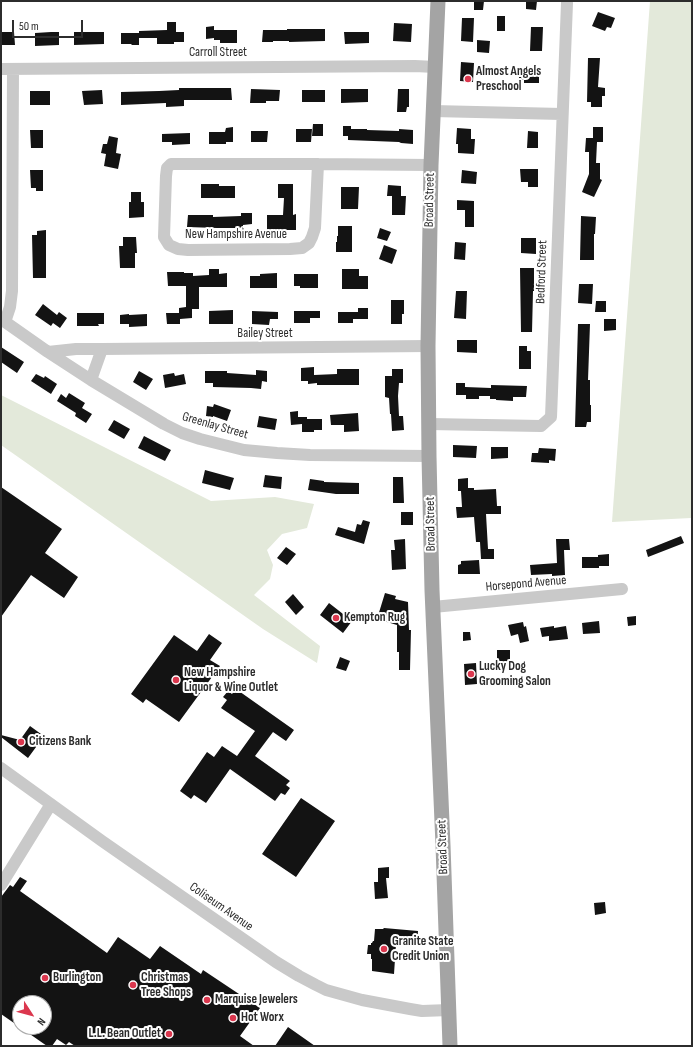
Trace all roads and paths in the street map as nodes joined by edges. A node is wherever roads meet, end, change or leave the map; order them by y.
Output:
1 (438, 1) edge
2 (569, 2) edge
3 (435, 67) junction
4 (7, 69) edge
5 (433, 111) junction
6 (562, 114) junction
7 (318, 164) junction
8 (431, 165) junction
9 (3, 320) edge
10 (428, 346) junction
11 (102, 349) junction
12 (48, 352) junction
13 (91, 380) junction
14 (429, 424) junction
15 (429, 456) junction
16 (622, 589) dead end
17 (433, 607) junction
18 (1, 768) edge
19 (51, 804) junction
20 (1, 885) edge
21 (449, 1010) junction
22 (450, 1046) edge

1 - 3 main road, Broad Street
2 - 6 street, Bedford Street
3 - 4 street, Carroll Street
3 - 5 main road, Broad Street
4 - 9 street
5 - 6 street
5 - 8 main road, Broad Street
6 - 14 street, Bedford Street
7 - 7 street, New Hampshire Avenue
7 - 8 street, New Hampshire Avenue
8 - 10 main road, Broad Street
9 - 12 street, Greenlay Street
10 - 11 street, Bailey Street
10 - 14 main road, Broad Street
11 - 12 street, Bailey Street
11 - 13 street
12 - 13 street, Greenlay Street
13 - 15 street, Greenlay Street
14 - 15 main road, Broad Street
15 - 17 main road, Broad Street
16 - 17 street, Horsepond Avenue
17 - 21 main road, Broad Street
18 - 19 street, Coliseum Avenue
19 - 20 street
19 - 21 street, Coliseum Avenue
21 - 22 main road, Broad Street

